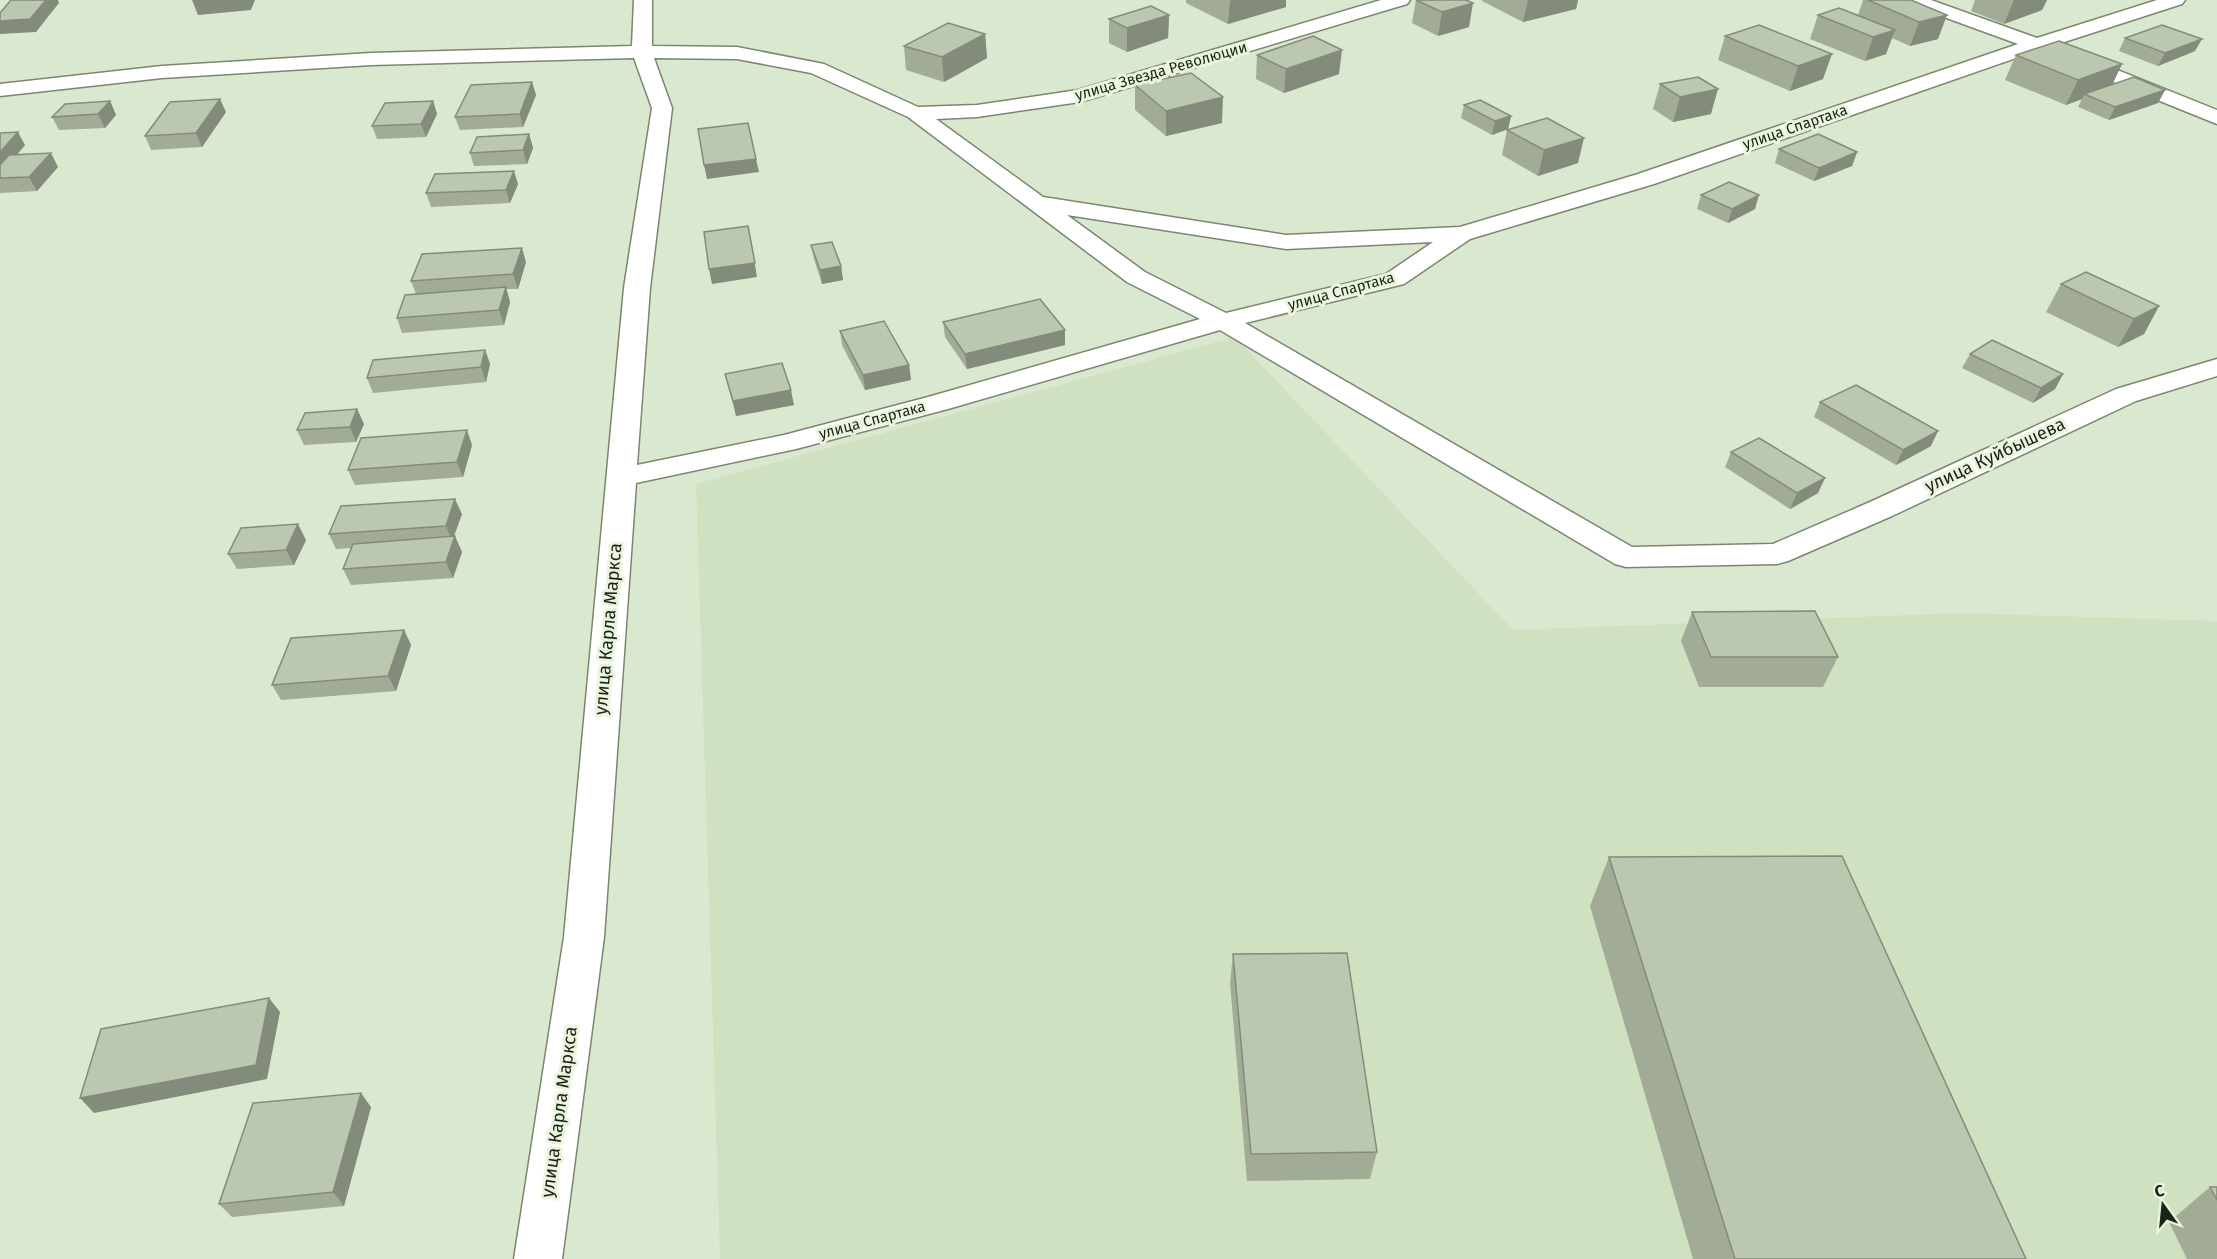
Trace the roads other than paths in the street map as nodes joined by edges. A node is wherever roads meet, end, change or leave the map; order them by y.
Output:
1 (643, 0) edge
2 (1401, 0) edge
3 (1914, 0) edge
4 (2176, 0) edge
5 (2037, 44) junction
6 (642, 52) junction
7 (0, 90) edge
8 (915, 113) junction
9 (2217, 118) edge
10 (1038, 203) junction
11 (1462, 234) junction
12 (1223, 321) junction
13 (2217, 367) edge
14 (621, 477) junction
15 (538, 1259) edge

1 - 6 street, улица Карла Маркса
2 - 8 street, улица Звезда Революции
3 - 5 street
4 - 5 street, улица Спартака
5 - 9 street
5 - 11 street, улица Спартака
6 - 7 street
6 - 8 street
6 - 14 street, улица Карла Маркса
8 - 10 street
10 - 11 street
10 - 12 street
11 - 12 street, улица Спартака
12 - 13 street, улица Куйбышева
12 - 14 street, улица Спартака
14 - 15 street, улица Карла Маркса

